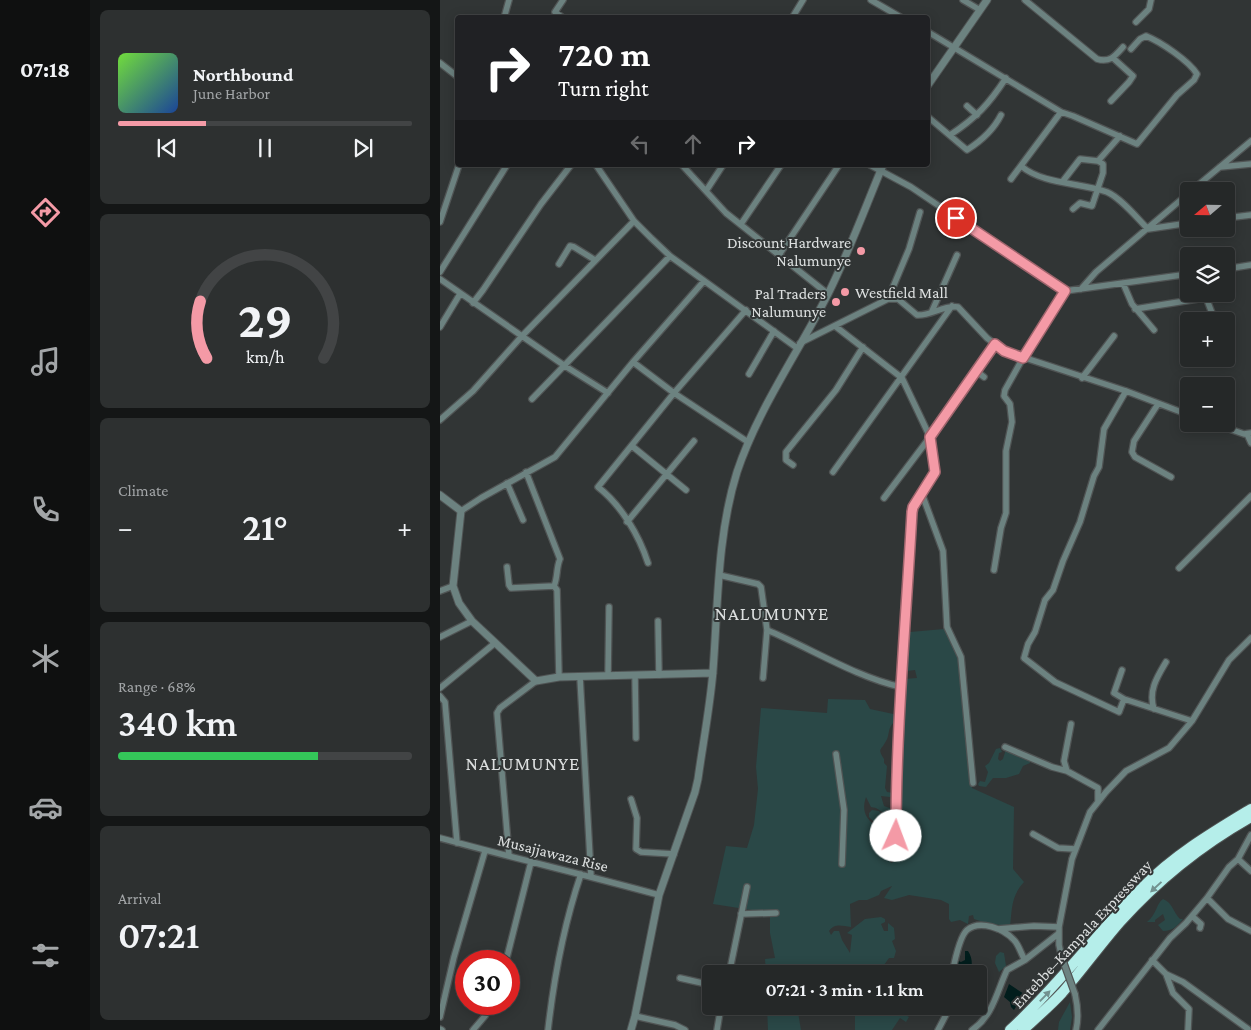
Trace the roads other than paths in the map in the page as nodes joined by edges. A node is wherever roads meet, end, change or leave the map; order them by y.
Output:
1 (509, 0) edge
2 (562, 0) edge
3 (871, 0) edge
4 (963, 0) edge
5 (987, 0) edge
6 (1025, 0) edge
7 (1151, 0) edge
8 (802, 1) edge
9 (980, 10) junction
10 (505, 15) edge
11 (559, 15) edge
12 (794, 15) edge
13 (890, 15) edge
14 (1136, 22) dead end
15 (930, 33) edge
16 (955, 47) junction
17 (1122, 48) dead end
18 (1131, 49) dead end
19 (1113, 58) junction
20 (440, 63) edge
21 (455, 75) edge
22 (1006, 78) junction
23 (930, 82) edge
24 (1111, 101) dead end
25 (967, 106) dead end
26 (1062, 112) junction
27 (1002, 114) dead end
28 (977, 115) junction
29 (930, 119) edge
30 (950, 135) junction
31 (1119, 137) junction
32 (1251, 142) edge
33 (1098, 161) junction
34 (1251, 164) edge
35 (1021, 166) junction
36 (458, 167) edge
37 (506, 167) edge
38 (569, 167) edge
39 (597, 167) edge
40 (684, 167) edge
41 (722, 167) edge
42 (780, 167) edge
43 (838, 167) edge
44 (1220, 167) junction
45 (881, 168) edge
46 (1011, 179) dead end
47 (1063, 181) junction
48 (1202, 182) edge
49 (1098, 190) junction
50 (706, 191) junction
51 (1180, 201) edge
52 (1073, 209) dead end
53 (920, 212) dead end
54 (1251, 215) edge
55 (1235, 217) edge
56 (634, 221) junction
57 (440, 222) edge
58 (742, 224) junction
59 (1180, 224) edge
60 (1148, 229) junction
61 (779, 255) junction
62 (957, 255) dead end
63 (670, 256) junction
64 (595, 260) junction
65 (559, 264) dead end
66 (1251, 265) edge
67 (1235, 268) edge
68 (440, 272) edge
69 (1180, 275) edge
70 (440, 279) edge
71 (704, 281) junction
72 (1123, 283) junction
73 (1081, 289) junction
74 (1065, 291) junction
75 (460, 294) junction
76 (828, 294) junction
77 (888, 299) junction
78 (473, 303) junction
79 (952, 306) junction
80 (1135, 309) junction
81 (746, 310) junction
82 (932, 311) junction
83 (1212, 312) edge
84 (836, 326) junction
85 (440, 327) edge
86 (1154, 330) dead end
87 (774, 331) junction
88 (522, 336) junction
89 (1114, 336) dead end
90 (995, 344) junction
91 (798, 345) junction
92 (863, 348) junction
93 (1023, 358) junction
94 (633, 362) junction
95 (566, 366) junction
96 (976, 371) junction
97 (749, 374) dead end
98 (984, 377) dead end
99 (902, 378) junction
100 (1082, 378) junction
101 (1126, 391) junction
102 (608, 393) junction
103 (674, 393) junction
104 (532, 399) dead end
105 (1158, 404) junction
106 (1180, 411) edge
107 (440, 420) edge
108 (1235, 430) edge
109 (1249, 434) edge
110 (930, 437) junction
111 (694, 442) dead end
112 (748, 442) junction
113 (1251, 443) edge
114 (632, 446) junction
115 (793, 465) dead end
116 (526, 472) junction
117 (833, 472) dead end
118 (667, 475) junction
119 (1171, 477) dead end
120 (507, 483) junction
121 (686, 490) dead end
122 (922, 494) junction
123 (440, 495) edge
124 (1251, 496) edge
125 (884, 498) dead end
126 (461, 511) junction
127 (523, 520) dead end
128 (627, 522) junction
129 (648, 563) dead end
130 (507, 567) dead end
131 (1179, 568) dead end
132 (994, 570) dead end
133 (719, 575) junction
134 (453, 586) junction
135 (554, 586) junction
136 (440, 591) edge
137 (608, 607) dead end
138 (472, 621) junction
139 (658, 621) dead end
140 (767, 630) junction
141 (440, 636) edge
142 (1251, 638) edge
143 (495, 643) junction
144 (1166, 662) dead end
145 (1122, 670) dead end
146 (713, 673) junction
147 (608, 675) junction
148 (635, 675) junction
149 (659, 675) junction
150 (559, 677) junction
151 (580, 677) junction
152 (763, 678) dead end
153 (536, 682) junction
154 (901, 686) junction
155 (440, 688) edge
156 (440, 696) edge
157 (1124, 699) junction
158 (1154, 709) junction
159 (1192, 721) junction
160 (1071, 724) dead end
161 (636, 738) dead end
162 (1005, 747) dead end
163 (836, 754) dead end
164 (1067, 771) junction
165 (973, 783) dead end
166 (632, 799) dead end
167 (1098, 801) junction
168 (1251, 809) edge
169 (1251, 817) edge
170 (1033, 834) dead end
171 (1251, 835) edge
172 (440, 838) edge
173 (457, 843) junction
174 (1075, 849) junction
175 (485, 851) junction
176 (674, 854) junction
177 (894, 855) dead end
178 (509, 856) junction
179 (1238, 859) junction
180 (531, 862) junction
181 (842, 864) dead end
182 (1251, 870) edge
183 (581, 874) junction
184 (591, 876) junction
185 (747, 887) dead end
186 (659, 896) junction
187 (1207, 898) junction
188 (776, 913) dead end
189 (741, 914) junction
190 (1192, 916) junction
191 (1059, 926) junction
192 (1200, 928) dead end
193 (998, 929) junction
194 (1251, 931) edge
195 (1058, 934) junction
196 (509, 950) edge
197 (1025, 960) junction
198 (1152, 960) junction
199 (731, 965) edge
200 (954, 965) edge
201 (1166, 974) junction
202 (680, 978) dead end
203 (702, 982) edge
204 (720, 1015) edge
205 (946, 1015) edge
206 (485, 1016) dead end
207 (635, 1016) junction
208 (440, 1017) edge
209 (1248, 1029) dead end
210 (473, 1030) edge
211 (548, 1030) edge
212 (631, 1030) edge
213 (684, 1030) edge
214 (717, 1030) edge
215 (938, 1030) edge
216 (972, 1030) edge
217 (1010, 1030) edge
218 (1023, 1030) edge
219 (1076, 1030) edge
220 (1098, 1030) edge
221 (1188, 1030) edge

1 - 10 street
2 - 11 street
3 - 13 street
4 - 9 street
5 - 9 street
6 - 19 street
7 - 14 street
8 - 12 street
9 - 16 street
15 - 16 street
16 - 22 street
16 - 23 street
17 - 19 street
18 - 31 street
19 - 24 street
20 - 21 street
22 - 26 street
22 - 28 street
25 - 28 street
26 - 31 street
26 - 35 street
27 - 30 street
28 - 30 street
29 - 30 street
31 - 33 street
32 - 44 street
33 - 47 street
33 - 49 street
34 - 44 street
35 - 46 street
35 - 47 street
36 - 57 street
37 - 68 street
38 - 78 street
39 - 56 street
40 - 50 street
41 - 50 street
42 - 58 street
43 - 61 street
44 - 48 street
45 - 74 street
45 - 76 street
47 - 49 street
49 - 52 street
49 - 60 street
50 - 58 street
51 - 60 street
53 - 77 street
54 - 55 street
56 - 63 street
56 - 64 street
58 - 61 street
59 - 60 street
60 - 73 street
61 - 76 street
62 - 82 street
63 - 71 street
63 - 95 street
64 - 65 street
64 - 88 street
66 - 67 street
69 - 72 street
70 - 75 street
71 - 81 street
71 - 94 street
72 - 73 street
72 - 80 street
73 - 74 street
74 - 93 street
75 - 78 street
75 - 85 street
76 - 91 street
77 - 82 street
77 - 84 street
78 - 88 street
79 - 82 street
79 - 90 street
79 - 99 street
80 - 83 street
80 - 86 street
81 - 87 street
81 - 103 street
84 - 91 street
84 - 92 street
87 - 91 street
87 - 97 street
88 - 95 street
88 - 107 street
89 - 100 street
90 - 93 street
90 - 96 street
91 - 112 street
92 - 99 street
92 - 115 street
93 - 100 street
93 - 132 street
94 - 102 street
94 - 103 street
95 - 102 street
95 - 104 street
96 - 98 street
96 - 110 street
99 - 110 street
99 - 117 street
100 - 101 street
101 - 105 street
101 - 157 street
102 - 116 street
103 - 112 street
103 - 114 street
105 - 106 street
105 - 119 street
108 - 109 street
109 - 113 street
110 - 122 street
110 - 125 street
111 - 118 street
112 - 133 street
114 - 118 street
114 - 128 street
116 - 120 street
116 - 135 street
118 - 121 street
118 - 128 street
120 - 126 street
120 - 127 street
122 - 154 street
122 - 165 street
123 - 126 street
124 - 131 street
126 - 134 street
128 - 129 street
130 - 135 street
133 - 140 street
133 - 146 street
134 - 136 street
134 - 138 street
135 - 150 street
137 - 147 street
138 - 141 street
138 - 143 street
139 - 149 street
140 - 152 street
140 - 154 street
142 - 159 street
143 - 153 street
143 - 155 street
144 - 158 street
145 - 157 street
146 - 149 street
146 - 176 street
147 - 148 street
147 - 151 street
148 - 149 street
148 - 161 street
150 - 151 street
150 - 153 street
151 - 184 street
153 - 178 street
154 - 177 street
156 - 173 street
157 - 158 street
158 - 159 street
159 - 167 street
160 - 164 street
162 - 164 street
163 - 181 street
164 - 167 street
166 - 176 street
167 - 174 street
217 -> 168 highway, Entebbe–Kampala Expressway
169 -> 218 highway, Entebbe–Kampala Expressway
170 - 174 street
171 - 179 street
172 - 173 street, Musajjawaza Rise
173 - 175 street, Musajjawaza Rise
174 - 191 street
175 - 178 street, Musajjawaza Rise
175 - 208 street
176 - 186 street
178 - 180 street, Musajjawaza Rise
179 - 182 street
179 - 187 street
180 - 183 street, Musajjawaza Rise
180 - 196 street
183 - 184 street, Musajjawaza Rise
183 - 211 street
184 - 186 street, Musajjawaza Rise
185 - 189 street
186 - 207 street
187 - 190 street
187 - 194 street
188 - 189 street
189 - 199 street
190 - 192 street
190 - 198 street
191 - 193 street
191 - 195 street
193 - 197 street
193 - 200 street
195 - 197 street
195 - 219 street, bridge
197 - 216 street
198 - 201 street
198 - 220 street
201 - 209 street
201 - 221 street
202 - 203 street
204 - 214 street
205 - 215 street
206 - 210 street
207 - 212 street
207 - 213 street

